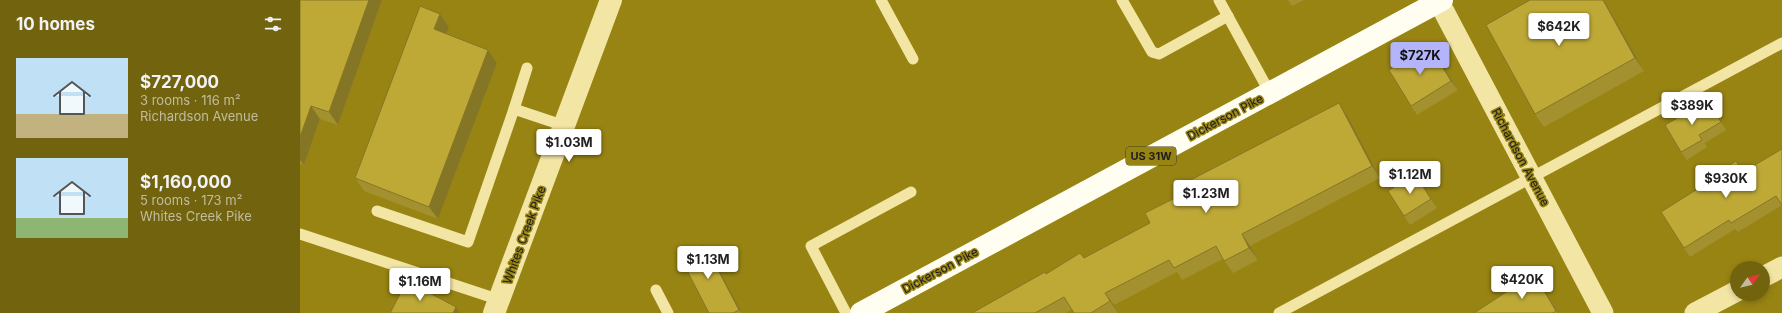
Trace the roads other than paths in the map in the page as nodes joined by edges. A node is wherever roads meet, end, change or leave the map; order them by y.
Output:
1 (611, 0) edge
2 (881, 0) edge
3 (1122, 0) edge
4 (1219, 0) edge
5 (1441, 1) edge
6 (1228, 16) junction
7 (1782, 43) edge
8 (913, 59) dead end
9 (527, 68) dead end
10 (1270, 93) junction
11 (514, 109) junction
12 (565, 126) junction
13 (1532, 178) junction
14 (911, 192) dead end
15 (377, 212) dead end
16 (300, 234) edge
17 (1782, 267) edge
18 (1770, 273) edge
19 (656, 290) dead end
20 (1730, 295) edge
21 (497, 306) edge
22 (668, 313) edge
23 (846, 313) edge
24 (861, 313) edge
25 (1279, 313) edge
26 (1603, 313) edge
27 (1695, 313) edge

1 - 12 street, Whites Creek Pike
2 - 8 lane
3 - 6 lane
4 - 6 lane
5 - 10 main road, Dickerson Pike / US 31W
5 - 13 street, Richardson Avenue
6 - 10 lane
7 - 13 lane
9 - 11 lane
10 - 24 main road, Dickerson Pike / US 31W
11 - 12 lane
11 - 15 lane
12 - 21 street, Whites Creek Pike
13 - 25 lane
13 - 26 street, Richardson Avenue
14 - 23 lane
16 - 21 lane
17 - 18 street
19 - 22 lane
20 - 27 street

